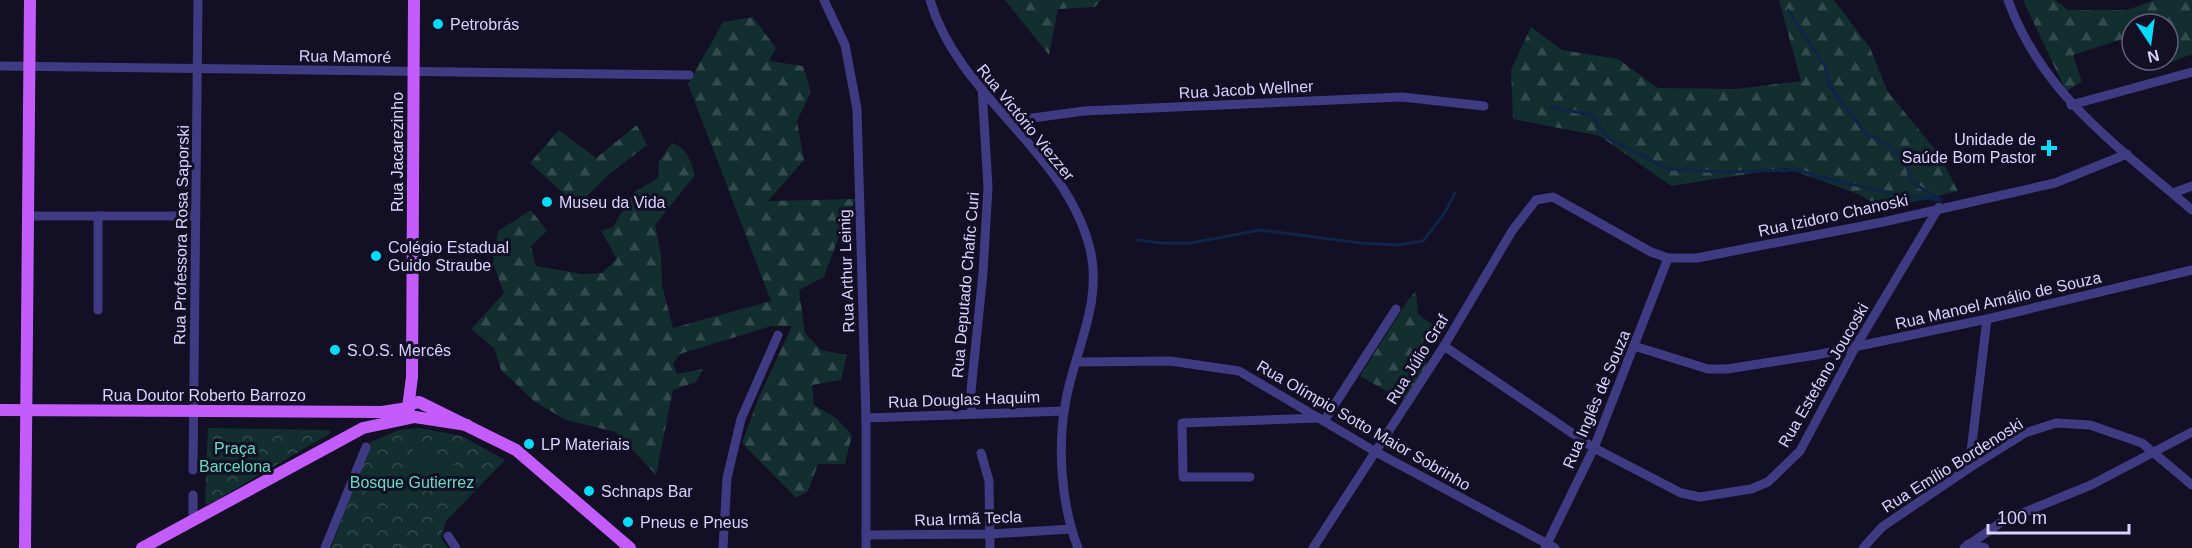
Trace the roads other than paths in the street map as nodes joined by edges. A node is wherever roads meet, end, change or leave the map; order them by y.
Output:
1 (30, 0) edge
2 (198, 0) edge
3 (414, 0) edge
4 (824, 0) edge
5 (930, 0) edge
6 (2008, 0) edge
7 (0, 66) edge
8 (30, 67) junction
9 (197, 69) junction
10 (414, 72) junction
11 (2192, 72) edge
12 (689, 75) dead end
13 (982, 88) junction
14 (2071, 105) junction
15 (1484, 106) dead end
16 (1011, 121) junction
17 (2127, 154) junction
18 (2192, 186) edge
19 (2173, 194) junction
20 (1553, 197) joint
21 (1939, 207) junction
22 (2192, 210) edge
23 (28, 216) junction
24 (98, 216) junction
25 (196, 216) junction
26 (1668, 258) junction
27 (2192, 270) edge
28 (1396, 309) dead end
29 (98, 310) dead end
30 (1987, 319) junction
31 (778, 334) dead end
32 (1444, 346) junction
33 (1634, 346) junction
34 (1856, 346) junction
35 (1077, 362) junction
36 (415, 409) junction
37 (0, 410) edge
38 (27, 410) junction
39 (194, 411) junction
40 (1064, 411) junction
41 (972, 413) junction
42 (866, 418) junction
43 (1322, 419) junction
44 (2192, 432) edge
45 (366, 447) dead end
46 (1594, 448) junction
47 (1376, 452) junction
48 (981, 453) dead end
49 (2154, 454) junction
50 (1969, 468) junction
51 (193, 470) dead end
52 (1250, 477) dead end
53 (2192, 485) edge
54 (193, 495) dead end
55 (193, 520) junction
56 (1071, 529) junction
57 (990, 534) junction
58 (866, 535) junction
59 (448, 536) dead end
60 (1549, 546) edge
61 (1966, 546) edge
62 (25, 548) edge
63 (142, 548) edge
64 (325, 548) edge
65 (456, 548) edge
66 (630, 548) edge
67 (723, 548) edge
68 (866, 548) edge
69 (990, 548) edge
70 (1078, 548) edge
71 (1313, 548) edge
72 (1863, 548) edge
73 (1985, 548) edge

1 - 8 main road
2 - 9 street, Rua Professora Rosa Saporski
3 - 10 main road, Rua Jacarezinho
4 - 42 street, Rua Arthur Leinig
5 - 13 street, Rua Victório Viezzer
6 - 14 street
7 - 8 street, Rua Mamoré
8 - 9 street, Rua Mamoré
8 - 23 main road
9 - 10 street, Rua Mamoré
9 - 25 street, Rua Professora Rosa Saporski
10 - 12 street, Rua Mamoré
10 - 36 main road, Rua Jacarezinho
11 - 14 street
13 - 16 street, Rua Victório Viezzer
13 - 41 street, Rua Deputado Chafic Curi
14 - 17 street
15 - 16 street, Rua Jacob Wellner
16 - 35 street, Rua Victório Viezzer
17 - 19 street
17 - 21 street, Rua Izidoro Chanoski
18 - 19 street
19 - 22 street
20 - 26 street, Rua Izidoro Chanoski
20 - 32 street, Rua Júlio Graf
21 - 26 street, Rua Izidoro Chanoski
21 - 34 street, Rua Estefano Joucoski
23 - 24 street
23 - 38 main road
24 - 25 street
24 - 29 street
25 - 39 street, Rua Professora Rosa Saporski
26 - 33 street, Rua Inglês de Souza
27 - 30 street, Rua Manoel Amálio de Souza
28 - 43 street
30 - 34 street, Rua Manoel Amálio de Souza
30 - 50 street
31 - 67 street
32 - 46 street, Rua Estefano Joucoski
32 - 47 street, Rua Júlio Graf
33 - 34 street, Rua Manoel Amálio de Souza
33 - 46 street, Rua Inglês de Souza
34 - 46 street, Rua Estefano Joucoski
35 - 40 street, Rua Victório Viezzer
35 - 43 street, Rua Olímpio Sotto Maior Sobrinho
36 - 39 main road, Rua Doutor Roberto Barrozo
36 - 55 main road
36 - 66 main road
37 - 38 main road, Rua Doutor Roberto Barrozo
38 - 39 main road, Rua Doutor Roberto Barrozo
38 - 62 main road
39 - 51 street, Rua Professora Rosa Saporski
40 - 41 street, Rua Douglas Haquim
40 - 56 street, Rua Victório Viezzer
41 - 42 street, Rua Douglas Haquim
42 - 58 street, Rua Arthur Leinig
43 - 47 street, Rua Olímpio Sotto Maior Sobrinho
43 - 52 street
44 - 49 street
45 - 64 street
46 - 60 street, Rua Inglês de Souza
47 - 60 street, Rua Olímpio Sotto Maior Sobrinho
47 - 71 street, Rua Júlio Graf
48 - 57 street
49 - 50 street, Rua Emílio Bordenoski
49 - 53 street, Rua Emílio Bordenoski
49 - 61 street
50 - 72 street, Rua Emílio Bordenoski
54 - 55 street
55 - 63 main road
56 - 57 street, Rua Irmã Tecla
56 - 70 street, Rua Victório Viezzer
57 - 58 street, Rua Irmã Tecla
57 - 69 street
58 - 68 street, Rua Arthur Leinig
59 - 65 street
61 - 73 street

